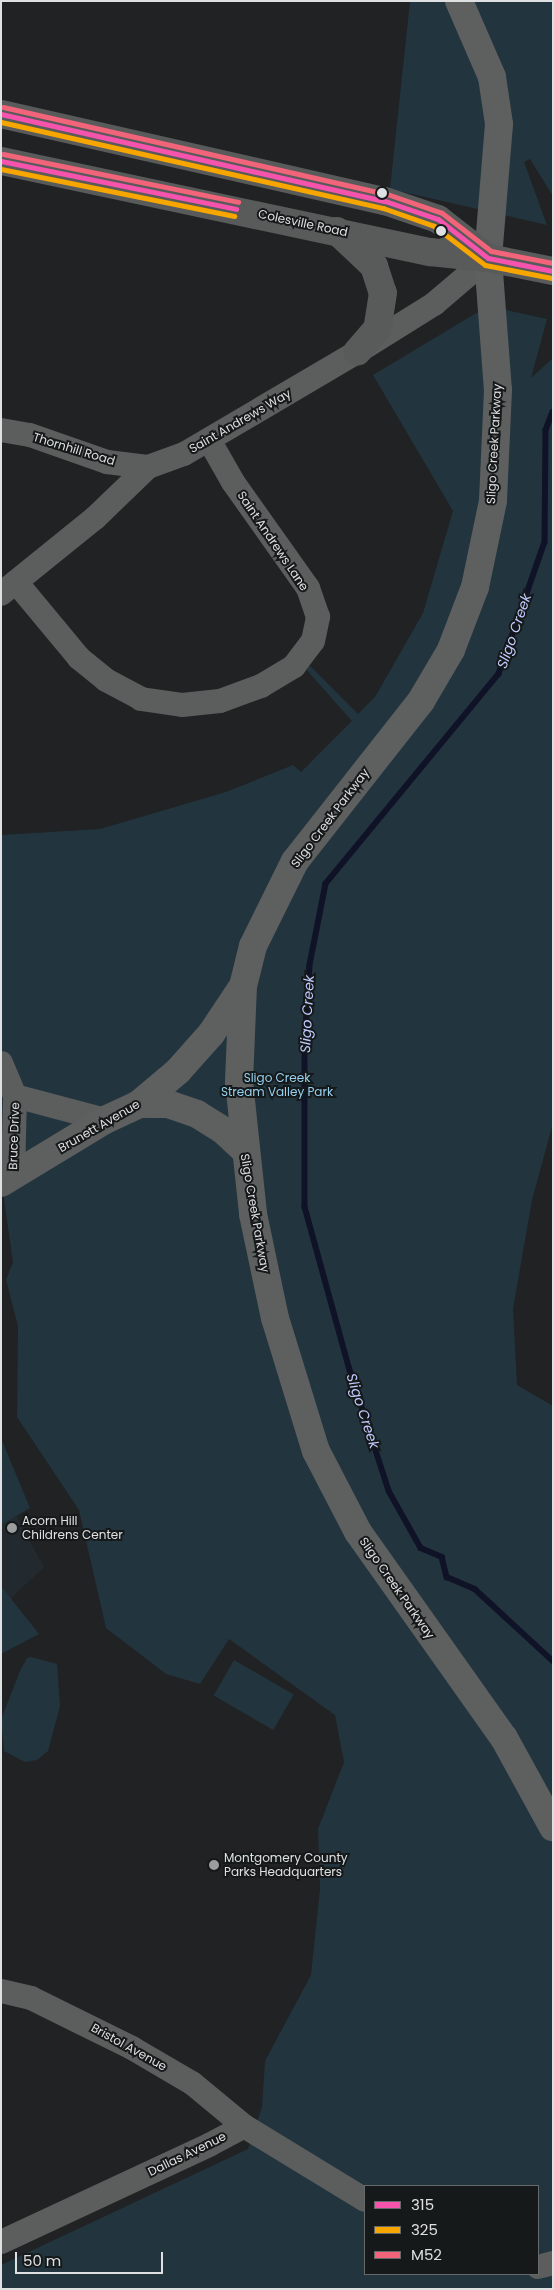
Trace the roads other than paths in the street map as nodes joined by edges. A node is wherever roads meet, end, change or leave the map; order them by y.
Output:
1 (459, 1) edge
2 (1, 114) edge
3 (1, 161) edge
4 (336, 230) junction
5 (488, 258) junction
6 (553, 271) edge
7 (358, 352) junction
8 (1, 430) edge
9 (209, 440) junction
10 (148, 467) junction
11 (9, 588) edge
12 (243, 986) junction
13 (1, 1063) edge
14 (15, 1096) junction
15 (139, 1104) junction
16 (105, 1120) junction
17 (244, 1150) junction
18 (7, 1180) edge
19 (553, 1827) edge
20 (1, 1992) edge
21 (244, 2126) junction
22 (364, 2199) edge
23 (1, 2242) edge
24 (553, 2263) edge
25 (539, 2267) edge

1 - 5 street, Sligo Creek Parkway
2 - 5 highway, Colesville Road
3 - 4 highway, Colesville Road
4 - 5 highway, Colesville Road
4 - 7 highway
5 - 6 highway, Colesville Road
5 - 7 street, Saint Andrews Way
5 - 12 street, Sligo Creek Parkway
7 - 9 street, Saint Andrews Way
8 - 10 street, Thornhill Road
9 - 10 street, Saint Andrews Way
9 - 11 street, Saint Andrews Lane
10 - 11 street, Saint Andrews Way
12 - 15 street, Brunett Avenue
12 - 17 street, Sligo Creek Parkway
13 - 14 street, Bruce Drive
14 - 16 street, Bruce Drive
14 - 18 street, Bruce Drive
15 - 16 street, Brunett Avenue
15 - 17 street
16 - 18 street, Brunett Avenue
17 - 19 street, Sligo Creek Parkway
20 - 21 street, Bristol Avenue
21 - 22 street
21 - 23 street, Dallas Avenue
24 - 25 street

